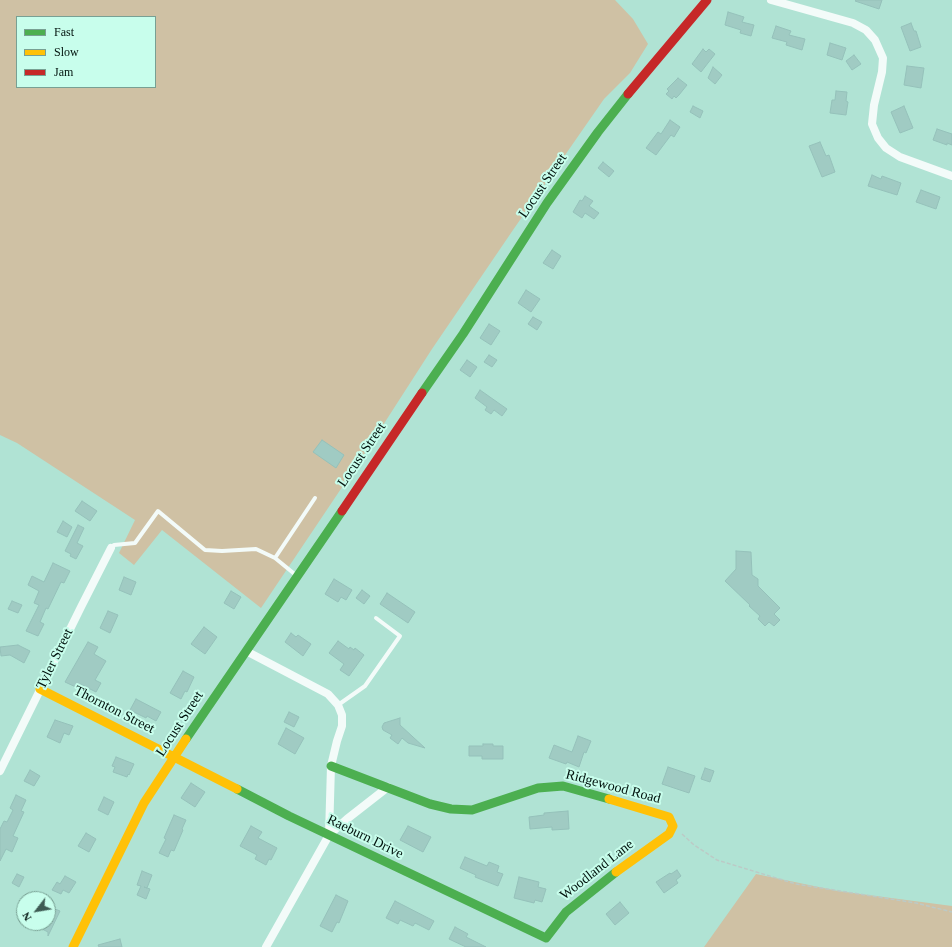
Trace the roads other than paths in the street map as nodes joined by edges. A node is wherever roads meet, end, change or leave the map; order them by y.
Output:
1 (707, 0) edge
2 (771, 0) edge
3 (952, 176) edge
4 (315, 498) dead end
5 (111, 548) joint
6 (275, 558) junction
7 (297, 576) junction
8 (376, 618) dead end
9 (246, 651) junction
10 (40, 689) junction
11 (338, 705) junction
12 (175, 757) junction
13 (332, 766) junction
14 (0, 771) edge
15 (388, 787) junction
16 (672, 828) joint
17 (329, 835) junction
18 (546, 938) joint
19 (73, 947) edge
20 (266, 947) edge

1 - 7 street, Locust Street
2 - 3 street
4 - 6 lane
5 - 6 lane
5 - 10 street, Tyler Street
6 - 7 lane
7 - 9 street, Locust Street
8 - 11 lane
9 - 11 street
9 - 12 street, Locust Street
10 - 12 street, Thornton Street
10 - 14 street, Tyler Street
11 - 13 street
12 - 17 street, Raeburn Drive
12 - 19 street, Locust Street
13 - 15 street, Ridgewood Road
13 - 17 street
15 - 16 street, Ridgewood Road
15 - 17 street
16 - 18 street, Woodland Lane
17 - 18 street, Raeburn Drive
17 - 20 street

